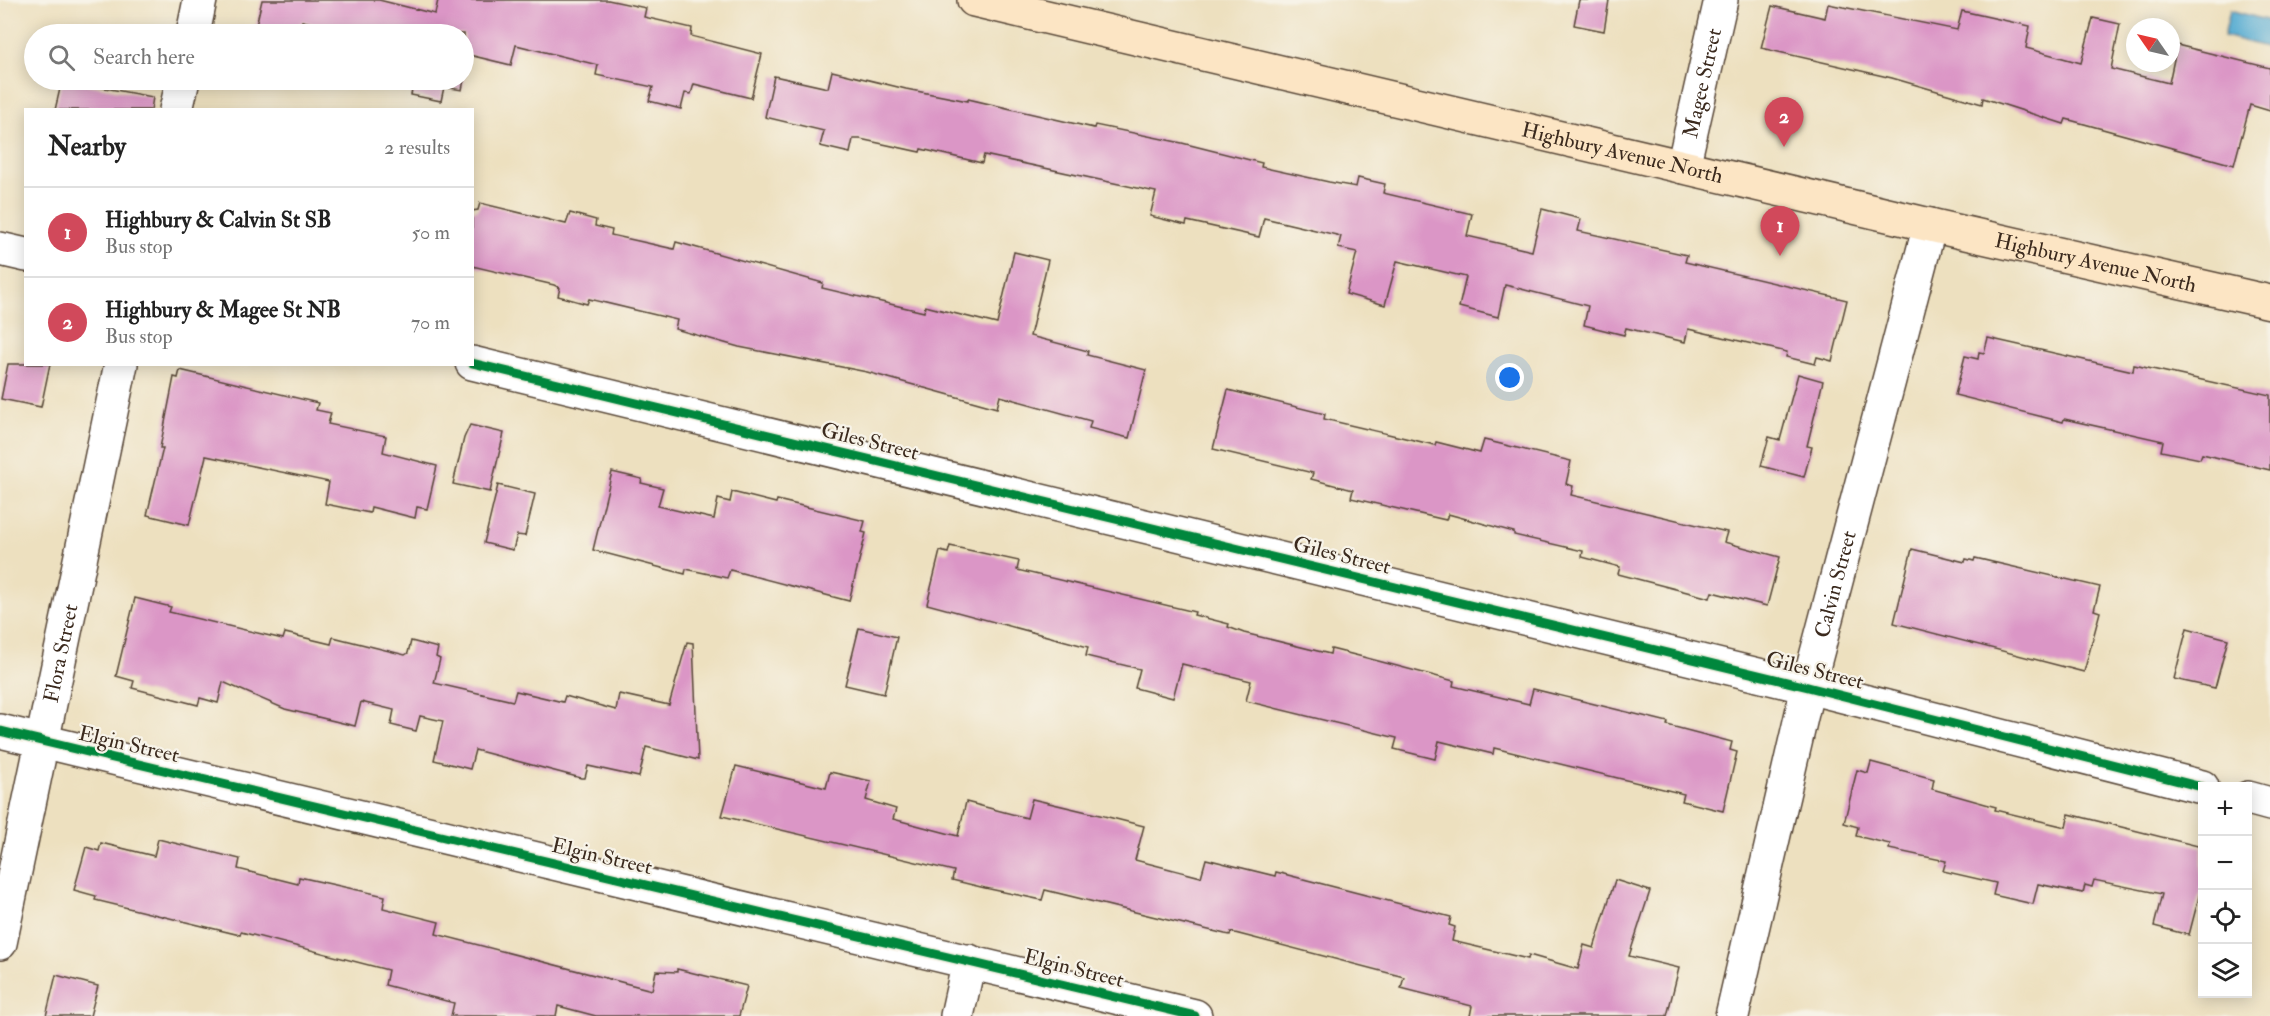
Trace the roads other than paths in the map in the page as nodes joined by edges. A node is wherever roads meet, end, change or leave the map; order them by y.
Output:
1 (200, 0) edge
2 (974, 0) edge
3 (1721, 0) edge
4 (194, 24) edge
5 (181, 90) edge
6 (176, 108) edge
7 (1683, 167) junction
8 (1930, 225) junction
9 (0, 249) edge
10 (24, 255) edge
11 (2270, 302) edge
12 (474, 363) edge
13 (121, 366) edge
14 (1808, 687) junction
15 (0, 731) edge
16 (44, 742) junction
17 (2198, 786) edge
18 (2252, 799) edge
19 (2270, 804) edge
20 (0, 943) edge
21 (969, 961) junction
22 (957, 1016) edge
23 (1195, 1016) edge
24 (1732, 1016) edge

1 - 4 street
2 - 7 main road, Highbury Avenue North
3 - 7 street, Magee Street
5 - 6 street
7 - 8 main road, Highbury Avenue North
8 - 11 main road, Highbury Avenue North
8 - 14 street, Calvin Street
9 - 10 street
12 - 14 street, Giles Street
13 - 16 street, Flora Street
14 - 17 street, Giles Street
14 - 24 street, Calvin Street
15 - 16 street, Elgin Street
16 - 20 street, Flora Street
16 - 21 street, Elgin Street
18 - 19 street
21 - 22 street
21 - 23 street, Elgin Street

